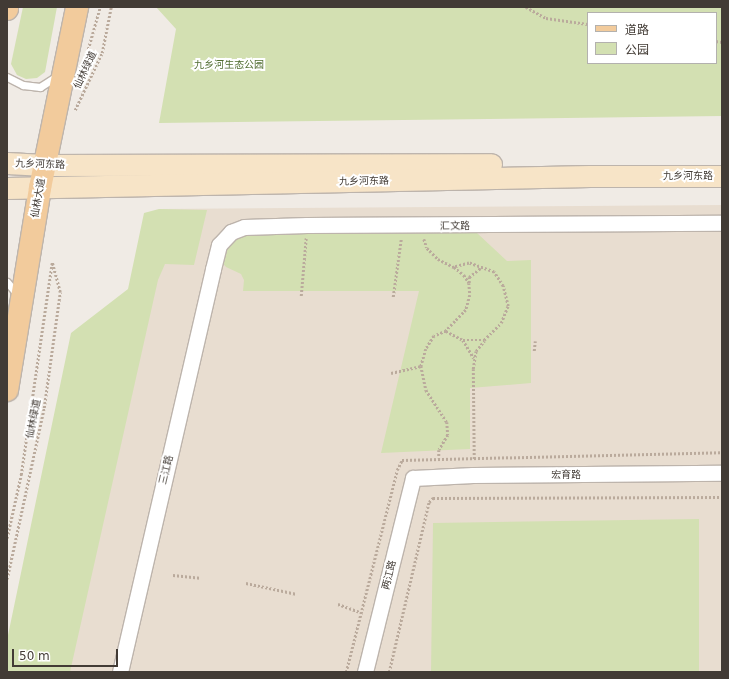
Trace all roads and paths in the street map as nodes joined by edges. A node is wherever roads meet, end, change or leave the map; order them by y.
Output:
1 (77, 7) edge
2 (112, 7) edge
3 (526, 7) edge
4 (587, 24) edge
5 (64, 68) junction
6 (7, 77) edge
7 (72, 115) dead end
8 (7, 163) edge
9 (722, 163) edge
10 (44, 165) junction
11 (722, 176) edge
12 (7, 188) edge
13 (40, 188) junction
14 (722, 223) edge
15 (307, 226) junction
16 (403, 226) junction
17 (421, 227) junction
18 (482, 266) junction
19 (454, 267) junction
20 (213, 269) joint
21 (7, 282) edge
22 (469, 283) junction
23 (301, 296) dead end
24 (393, 297) dead end
25 (20, 303) junction
26 (446, 331) junction
27 (463, 340) junction
28 (484, 340) junction
29 (535, 341) dead end
30 (534, 351) dead end
31 (474, 358) junction
32 (421, 366) junction
33 (391, 373) dead end
34 (7, 390) edge
35 (722, 452) edge
36 (439, 458) junction
37 (474, 458) junction
38 (721, 473) edge
39 (474, 475) junction
40 (413, 478) joint
41 (722, 496) edge
42 (7, 538) edge
43 (173, 575) dead end
44 (200, 578) dead end
45 (7, 579) edge
46 (246, 583) dead end
47 (297, 594) dead end
48 (338, 604) dead end
49 (360, 612) junction
50 (120, 672) edge
51 (346, 672) edge
52 (365, 672) edge
53 (389, 672) edge

1 - 5 main road, 仙林大道
2 - 7 path, 仙林绿道
3 - 4 path
5 - 6 lane
5 - 10 main road, 仙林大道
8 - 10 main road, 九乡河东路
9 - 10 main road, 九乡河东路
10 - 13 main road, 仙林大道
11 - 13 main road, 九乡河东路
12 - 13 main road, 九乡河东路
13 - 25 main road, 仙林大道
14 - 17 street, 汇文路
15 - 16 street, 汇文路
15 - 20 street, 汇文路
15 - 23 path
16 - 17 street, 汇文路
16 - 24 path
17 - 19 path
18 - 19 path
18 - 22 path
18 - 28 path
19 - 22 path
20 - 50 street, 三江路
21 - 25 lane
22 - 26 path
25 - 34 main road, 仙林大道
26 - 27 path
26 - 32 path
27 - 28 path
27 - 31 path
28 - 31 path
29 - 30 path
31 - 37 path
32 - 33 path
32 - 36 path
35 - 37 path
36 - 37 path
36 - 49 path
37 - 39 path
38 - 39 street, 宏育路
39 - 40 street, 宏育路
40 - 52 street, 两江路
41 - 53 path
42 - 45 path, 仙林绿道
43 - 44 path
46 - 47 path
48 - 49 path
49 - 51 path

